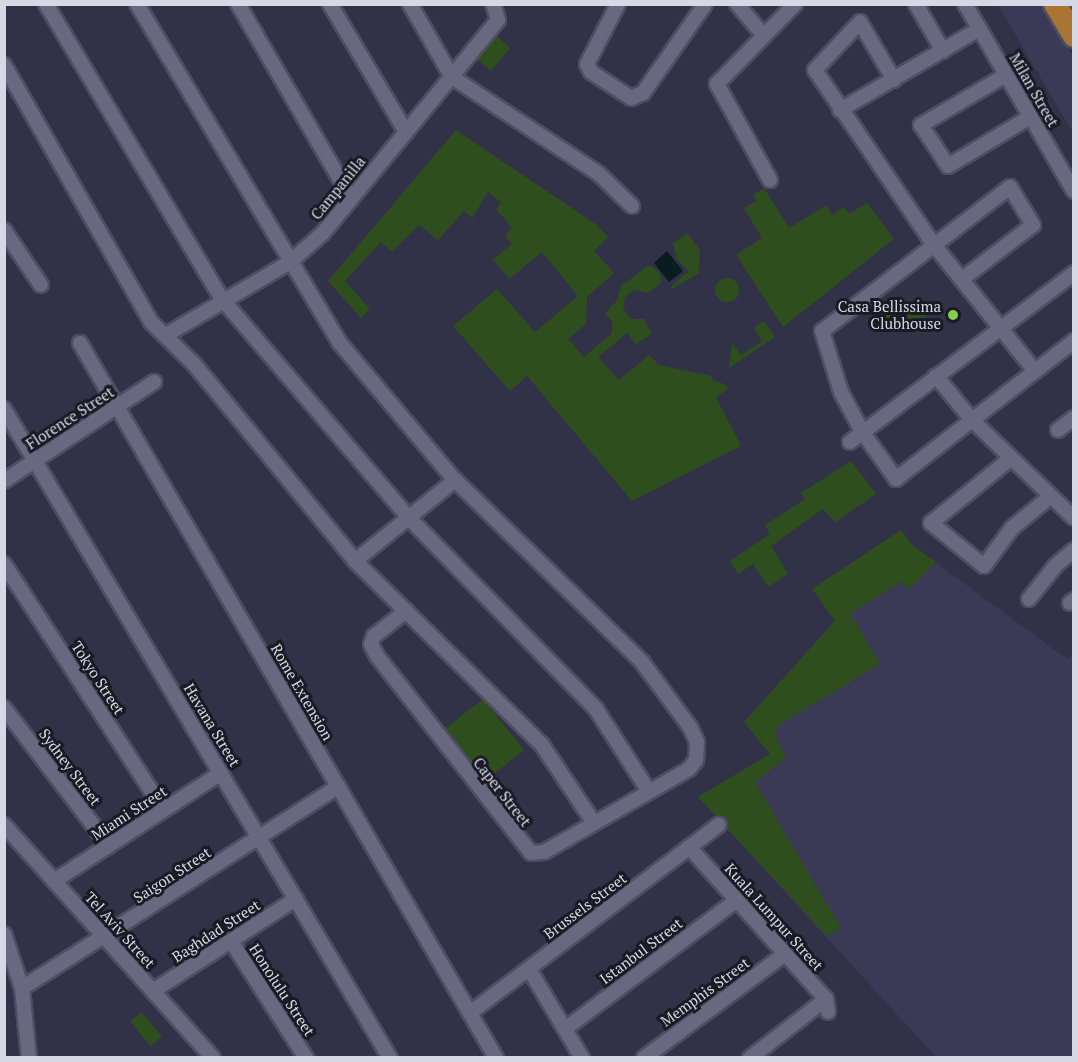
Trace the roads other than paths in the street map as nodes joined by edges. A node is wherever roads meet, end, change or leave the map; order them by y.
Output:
1 (46, 4) edge
2 (137, 4) edge
3 (238, 4) edge
4 (330, 4) edge
5 (410, 4) edge
6 (493, 4) edge
7 (618, 4) edge
8 (705, 4) edge
9 (737, 4) edge
10 (795, 4) edge
11 (916, 4) edge
12 (965, 4) edge
13 (1055, 4) edge
14 (979, 29) junction
15 (764, 36) junction
16 (1074, 36) edge
17 (943, 51) junction
18 (4, 65) edge
19 (1006, 75) junction
20 (452, 77) junction
21 (894, 80) junction
22 (840, 110) junction
23 (1030, 117) junction
24 (406, 132) junction
25 (770, 180) dead end
26 (1074, 191) edge
27 (351, 198) junction
28 (632, 206) dead end
29 (4, 230) edge
30 (934, 245) junction
31 (290, 262) junction
32 (1074, 273) edge
33 (962, 279) junction
34 (41, 285) dead end
35 (222, 299) junction
36 (1000, 328) junction
37 (166, 335) junction
38 (1074, 341) edge
39 (80, 343) dead end
40 (1035, 371) junction
41 (936, 376) junction
42 (154, 382) dead end
43 (117, 407) junction
44 (4, 409) edge
45 (1074, 418) edge
46 (972, 420) junction
47 (1058, 430) dead end
48 (863, 433) junction
49 (850, 441) dead end
50 (1010, 459) junction
51 (35, 461) junction
52 (454, 480) junction
53 (4, 481) edge
54 (1051, 496) junction
55 (409, 518) junction
56 (1074, 518) edge
57 (1074, 550) edge
58 (355, 561) junction
59 (4, 564) edge
60 (1029, 599) dead end
61 (406, 611) junction
62 (4, 708) edge
63 (221, 773) junction
64 (338, 787) junction
65 (648, 790) junction
66 (164, 810) junction
67 (594, 823) junction
68 (4, 825) edge
69 (719, 825) dead end
70 (259, 838) junction
71 (109, 846) junction
72 (689, 847) junction
73 (54, 881) junction
74 (296, 899) junction
75 (736, 900) junction
76 (4, 934) edge
77 (104, 938) junction
78 (231, 941) junction
79 (785, 954) junction
80 (529, 969) junction
81 (22, 988) junction
82 (153, 991) junction
83 (470, 1013) junction
84 (565, 1029) junction
85 (29, 1058) edge
86 (213, 1058) edge
87 (306, 1058) edge
88 (390, 1058) edge
89 (496, 1058) edge
90 (582, 1058) edge
91 (644, 1058) edge
92 (750, 1058) edge

1 - 35 street
2 - 31 street
3 - 27 street
4 - 24 street
5 - 20 street
6 - 20 street, Campanilla
7 - 8 street
9 - 15 street
10 - 15 street
11 - 17 street
12 - 14 street, Milan Street
13 - 16 highway
14 - 17 street
14 - 19 street, Milan Street
15 - 25 street
17 - 21 street
18 - 37 street
19 - 23 street, Milan Street
19 - 23 street
20 - 24 street, Campanilla
20 - 28 street
21 - 22 street
21 - 22 street
22 - 30 street
23 - 26 street, Milan Street
24 - 27 street, Campanilla
27 - 31 street, Campanilla
29 - 34 street
30 - 33 street
30 - 33 street
30 - 48 street
31 - 35 street, Campanilla
31 - 52 street
32 - 36 street
33 - 36 street
35 - 37 street, Campanilla
35 - 55 street
36 - 40 street
36 - 41 street
37 - 58 street
38 - 40 street
39 - 43 street, Rome Extension
40 - 46 street
41 - 46 street
41 - 48 street
42 - 43 street, Florence Street
43 - 51 street, Florence Street
43 - 64 street, Rome Extension
44 - 51 street, Havana Street
45 - 47 street
46 - 48 street
46 - 50 street
48 - 49 street
50 - 54 street
50 - 54 street
51 - 53 street, Florence Street
51 - 63 street, Havana Street
52 - 55 street
52 - 65 street, Caper Street
54 - 56 street
55 - 58 street
55 - 65 street
57 - 60 street
58 - 61 street
59 - 66 street, Tokyo Street
61 - 67 street
61 - 67 street, Caper Street
62 - 71 street, Sydney Street
63 - 66 street, Miami Street
63 - 70 street, Havana Street
64 - 70 street, Saigon Street
64 - 83 street, Rome Extension
65 - 67 street, Caper Street
66 - 71 street, Miami Street
68 - 73 street, Tel Aviv Street
69 - 72 street, Brussels Street
70 - 74 street, Havana Street
70 - 77 street, Saigon Street
71 - 73 street, Miami Street
72 - 75 street, Kuala Lumpur Street
72 - 80 street, Brussels Street
73 - 77 street, Tel Aviv Street
74 - 78 street, Baghdad Street
74 - 88 street, Havana Street
75 - 79 street, Kuala Lumpur Street
75 - 84 street, Istanbul Street
76 - 81 street
77 - 81 street, Saigon Street
77 - 82 street, Tel Aviv Street
78 - 82 street, Baghdad Street
78 - 87 street, Honolulu Street
79 - 91 street, Memphis Street
79 - 92 street, Kuala Lumpur Street
80 - 83 street, Brussels Street
80 - 84 street
81 - 85 street
82 - 86 street, Tel Aviv Street
83 - 89 street, Rome Extension
84 - 90 street

